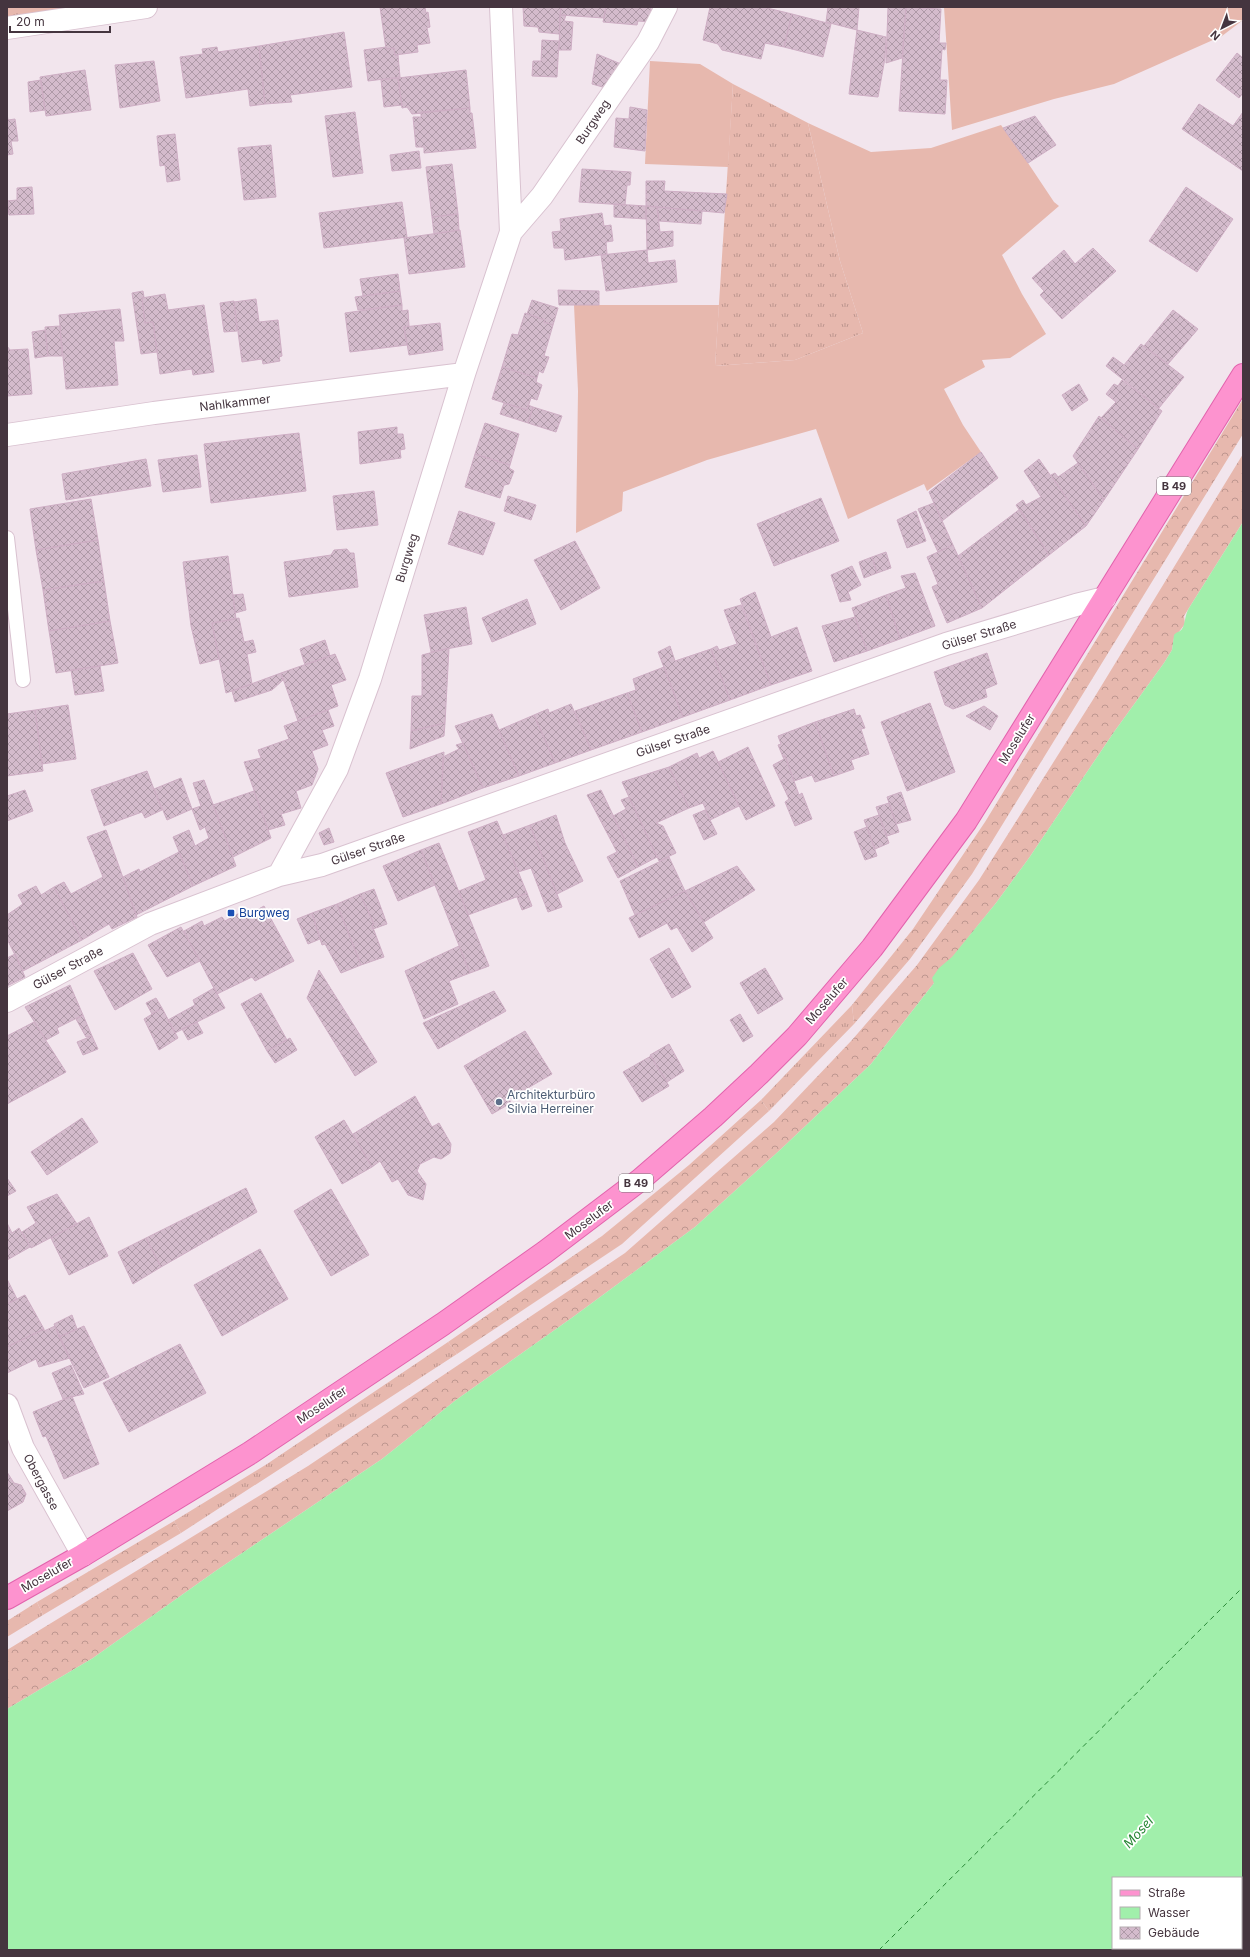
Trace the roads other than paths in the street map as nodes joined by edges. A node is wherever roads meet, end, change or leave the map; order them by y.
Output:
1 (146, 7) edge
2 (501, 7) edge
3 (666, 7) edge
4 (7, 28) edge
5 (511, 232) junction
6 (464, 374) junction
7 (1243, 375) edge
8 (7, 435) edge
9 (7, 538) edge
10 (1105, 598) junction
11 (23, 680) dead end
12 (279, 875) junction
13 (7, 1000) edge
14 (7, 1405) edge
15 (83, 1555) junction
16 (7, 1598) edge

1 - 4 street
2 - 5 street, Burgweg
3 - 5 street, Burgweg
5 - 6 street, Burgweg
6 - 8 street, Nahlkammer
6 - 12 street, Burgweg
7 - 10 main road, B 49
9 - 11 lane
10 - 12 street, Gülser Straße
10 - 15 main road, Moselufer / B 49
12 - 13 street, Gülser Straße
14 - 15 street, Obergasse
15 - 16 main road, Moselufer / B 49

